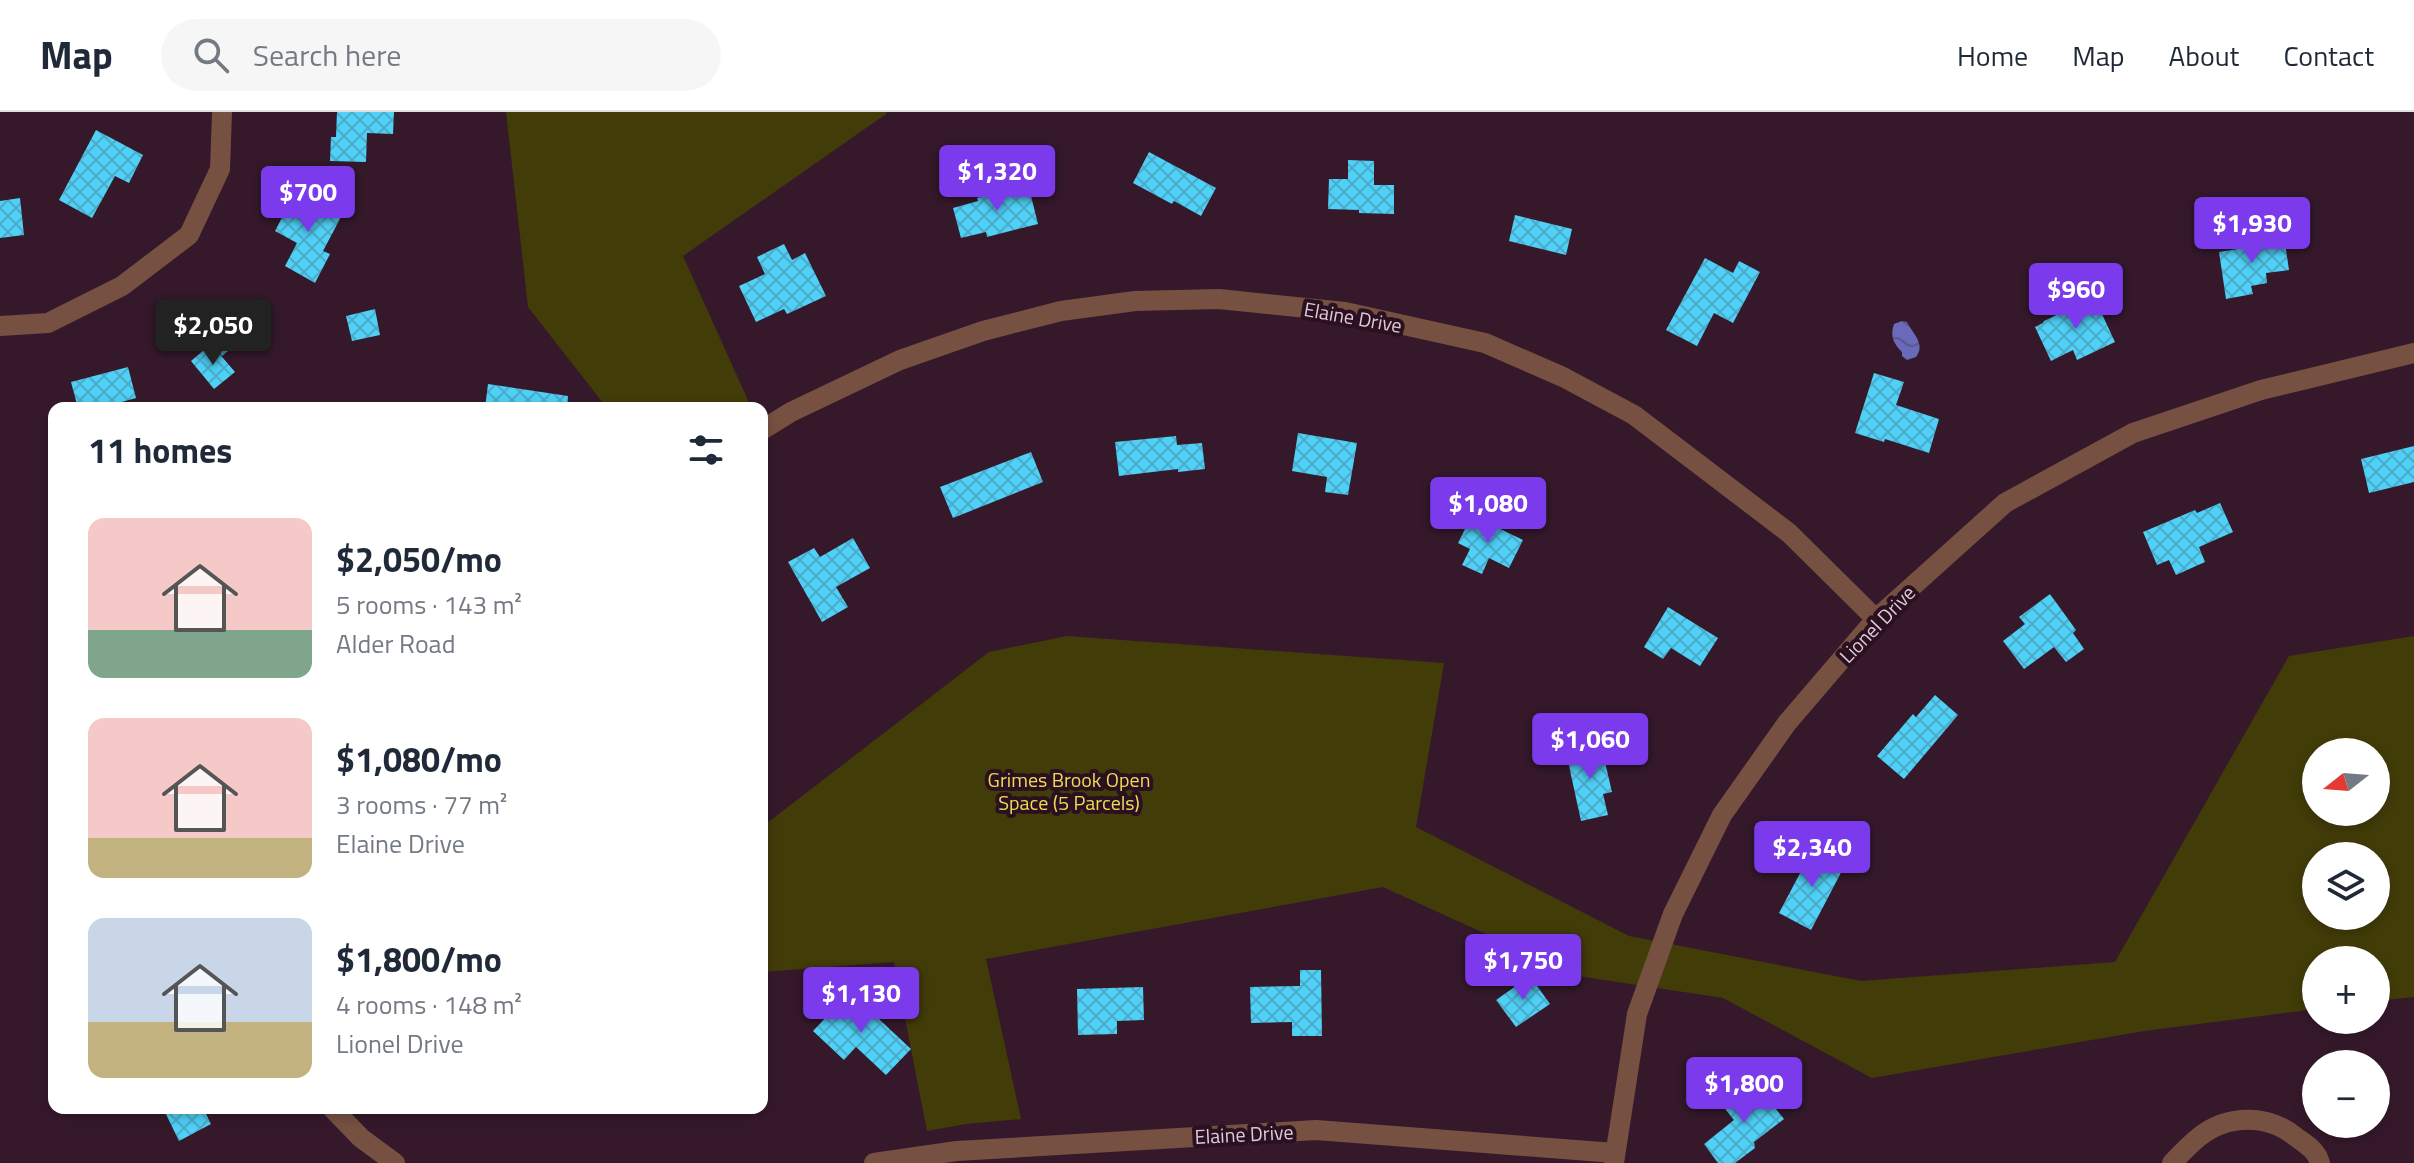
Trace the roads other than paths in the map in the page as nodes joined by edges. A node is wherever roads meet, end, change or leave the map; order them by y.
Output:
1 (222, 112) edge
2 (0, 326) edge
3 (2414, 353) edge
4 (768, 426) edge
5 (1876, 619) junction
6 (338, 1114) edge
7 (1614, 1158) edge
8 (395, 1163) edge
9 (874, 1163) edge
10 (2172, 1163) edge
11 (2320, 1163) edge

1 - 2 street
3 - 5 street, Lionel Drive
4 - 5 street, Elaine Drive
5 - 7 street, Lionel Drive
6 - 8 street
7 - 9 street, Elaine Drive
10 - 11 street

